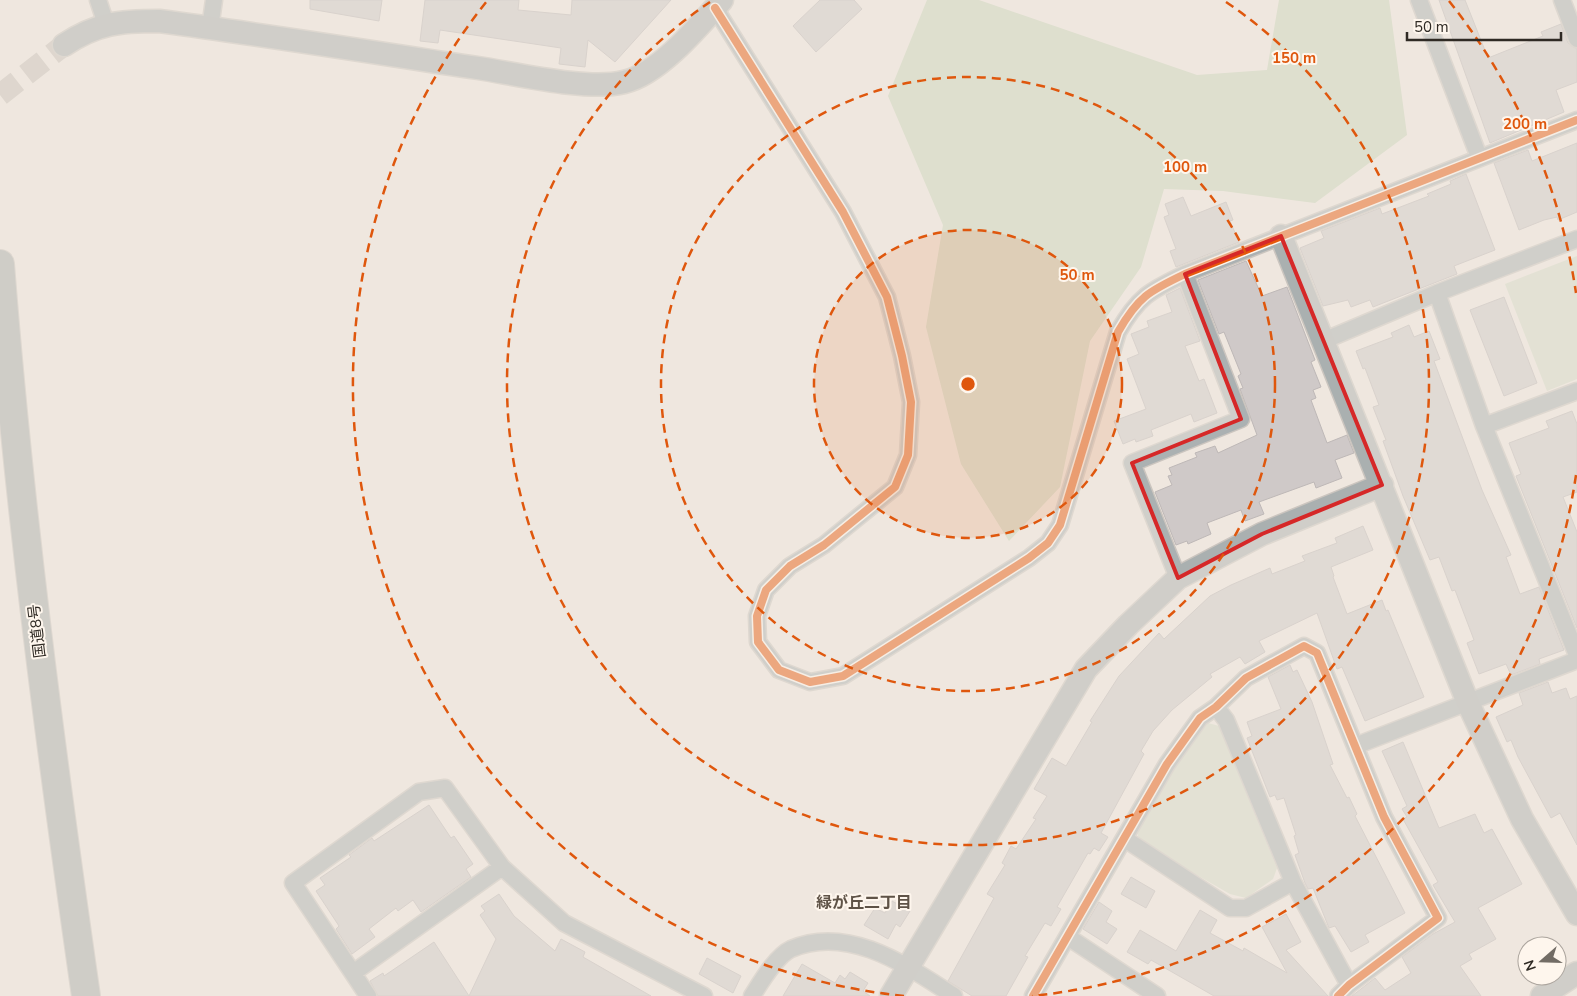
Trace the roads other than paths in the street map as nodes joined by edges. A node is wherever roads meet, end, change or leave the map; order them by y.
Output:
1 (98, 0) edge
2 (214, 0) edge
3 (1419, 0) edge
4 (1562, 0) edge
5 (719, 4) edge
6 (106, 24) junction
7 (210, 28) junction
8 (1577, 39) edge
9 (64, 44) tunnel mouth
10 (1577, 120) edge
11 (1479, 156) junction
12 (1281, 236) junction
13 (1577, 239) edge
14 (0, 274) edge
15 (1185, 274) junction
16 (1437, 293) junction
17 (1323, 341) junction
18 (1577, 391) edge
19 (1484, 426) junction
20 (1382, 486) junction
21 (1178, 578) junction
22 (1577, 655) edge
23 (1577, 660) edge
24 (1468, 703) junction
25 (1216, 707) junction
26 (1355, 746) junction
27 (1125, 839) junction
28 (502, 867) junction
29 (1293, 882) junction
30 (1577, 914) edge
31 (1068, 937) junction
32 (908, 967) junction
33 (353, 973) junction
34 (1577, 973) edge
35 (1344, 990) edge
36 (86, 996) edge
37 (368, 996) edge
38 (704, 996) edge
39 (752, 996) edge
40 (891, 996) edge
41 (954, 996) edge
42 (1033, 996) edge
43 (1157, 996) edge
44 (1542, 996) edge

1 - 6 street
2 - 7 street
3 - 11 street
4 - 8 street
5 - 7 street
5 - 15 street
6 - 7 street
6 - 9 street
10 - 11 street
11 - 12 street
12 - 15 street
12 - 17 street
13 - 16 street
14 - 36 highway, 国道8号
15 - 21 street
16 - 17 street
16 - 19 street
17 - 20 street
18 - 19 street
19 - 22 street
20 - 21 street
20 - 24 street
21 - 32 street
23 - 24 street
24 - 26 street
24 - 30 street
25 - 26 street
25 - 27 street
25 - 29 street
26 - 35 street
27 - 29 street
27 - 31 street
28 - 33 street
28 - 33 street
28 - 38 street
29 - 35 street
31 - 42 street
31 - 43 street
32 - 39 street
32 - 40 street
32 - 41 street
33 - 37 street
34 - 44 street

